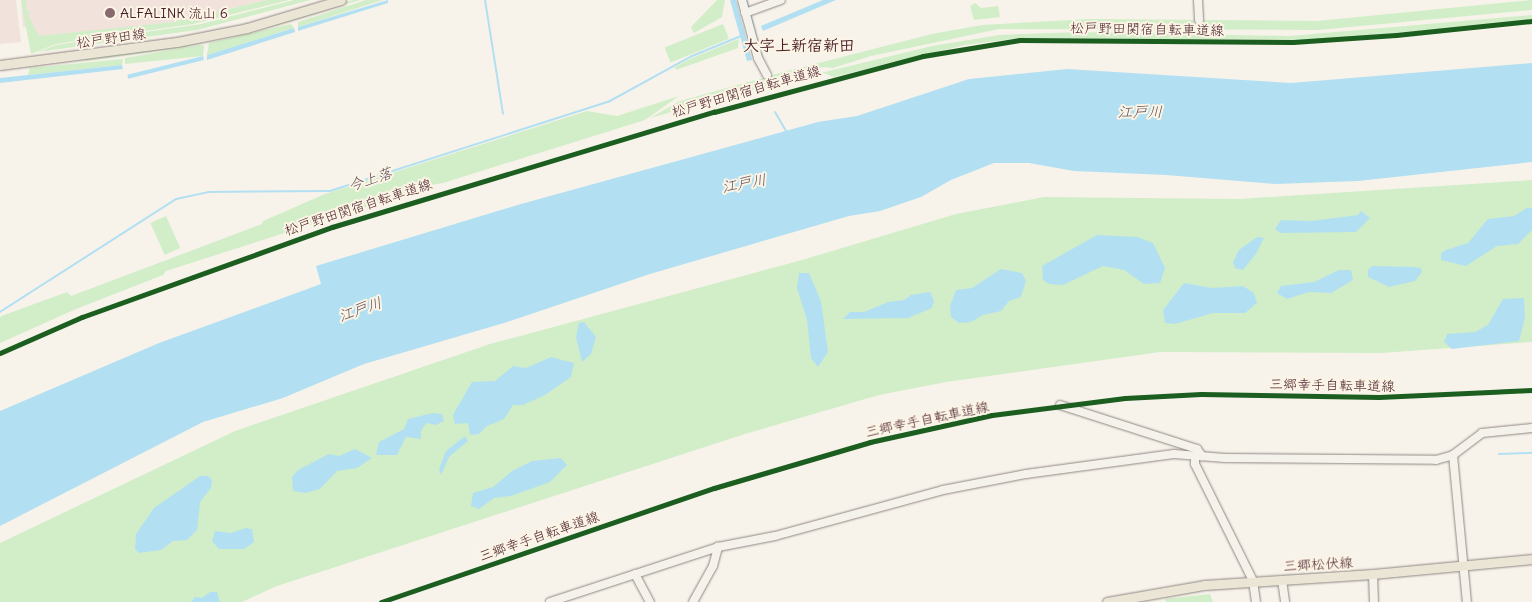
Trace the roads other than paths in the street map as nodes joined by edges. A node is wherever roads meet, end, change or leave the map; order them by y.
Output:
1 (341, 0) edge
2 (742, 0) edge
3 (781, 0) edge
4 (1198, 0) edge
5 (748, 12) junction
6 (1199, 20) dead end
7 (0, 65) edge
8 (767, 74) dead end
9 (1060, 406) dead end
10 (1532, 428) edge
11 (1453, 455) junction
12 (1198, 456) junction
13 (718, 547) junction
14 (1532, 559) edge
15 (1463, 566) junction
16 (635, 574) junction
17 (1373, 574) junction
18 (1282, 580) junction
19 (1253, 582) junction
20 (550, 602) edge
21 (650, 602) edge
22 (693, 602) edge
23 (1107, 602) edge
24 (1256, 602) edge
25 (1285, 602) edge
26 (1374, 602) edge
27 (1467, 602) edge

1 - 7 main road, 松戸野田線
2 - 5 street
3 - 5 street
4 - 6 street
5 - 8 street
9 - 12 street
10 - 11 street
11 - 12 street
11 - 15 street
12 - 13 street
12 - 19 street
13 - 16 street
13 - 22 street
14 - 15 main road, 三郷松伏線
15 - 17 main road, 三郷松伏線
15 - 27 street
16 - 20 street
16 - 21 street
17 - 18 main road, 三郷松伏線
17 - 26 street
18 - 19 main road, 三郷松伏線
18 - 25 street
19 - 23 main road, 三郷松伏線
19 - 24 street

